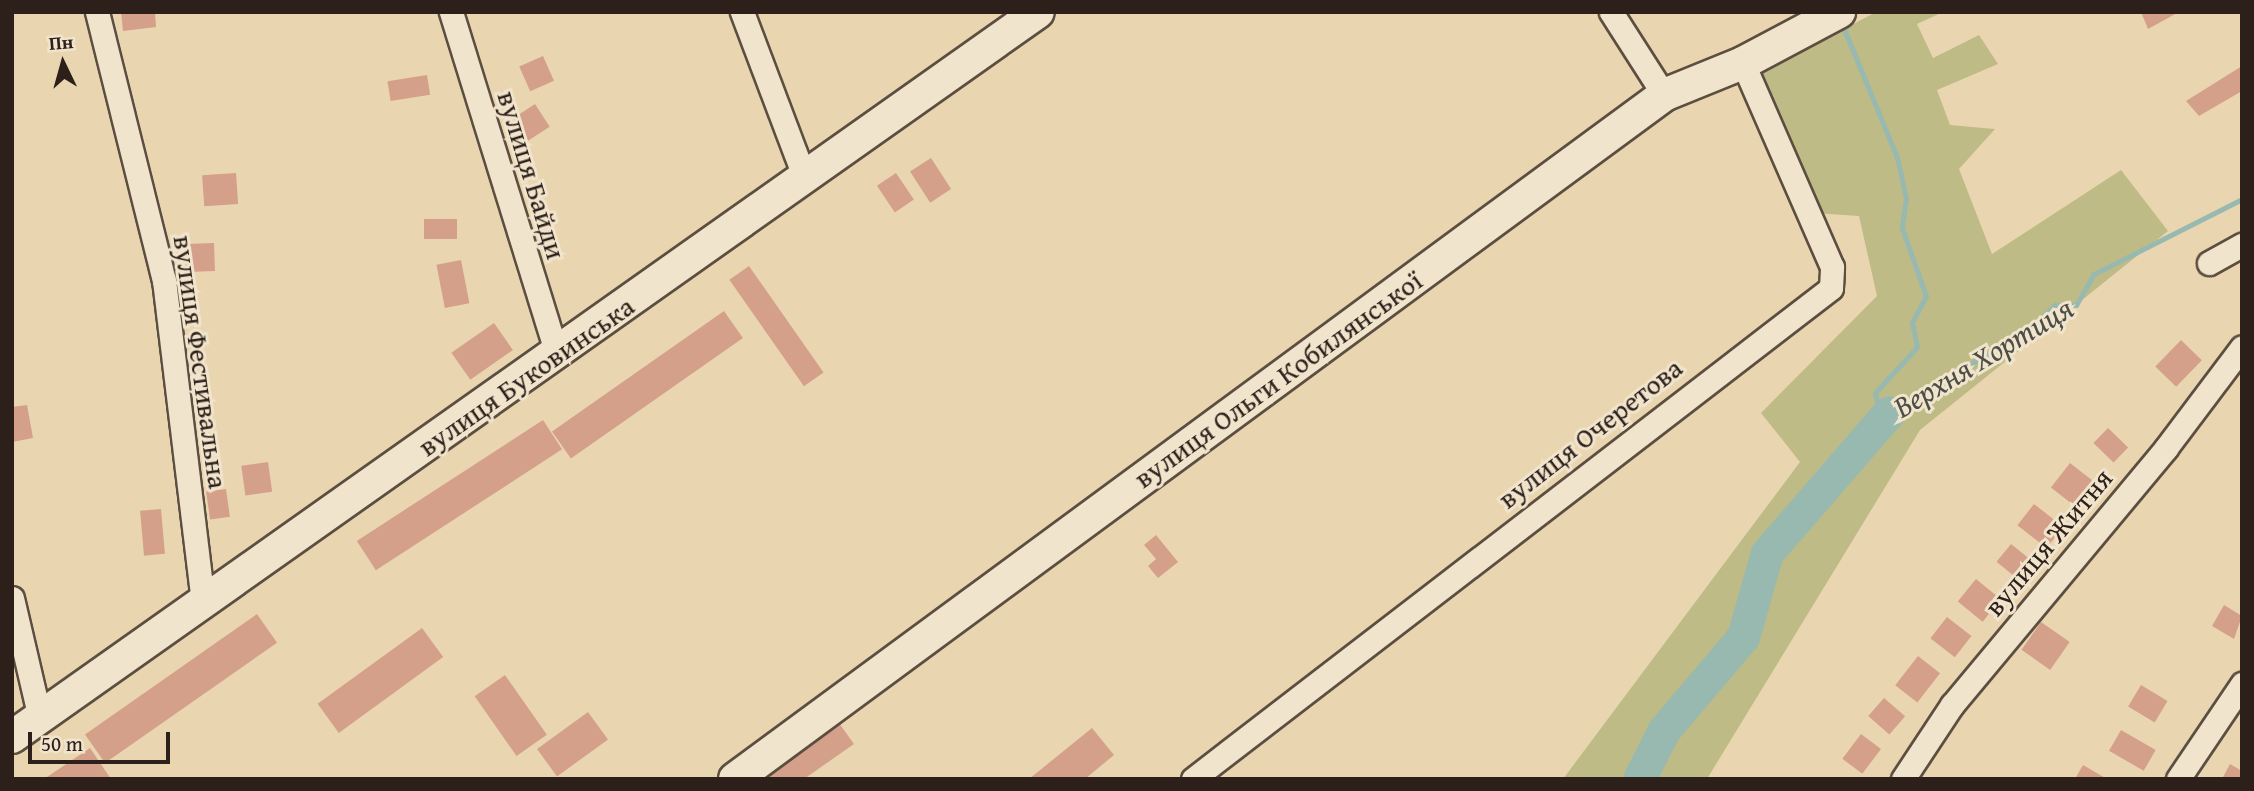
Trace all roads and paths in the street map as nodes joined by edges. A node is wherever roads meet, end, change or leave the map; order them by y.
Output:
1 (97, 12) edge
2 (451, 12) edge
3 (742, 12) edge
4 (1038, 12) edge
5 (1611, 12) edge
6 (1830, 18) edge
7 (1743, 63) junction
8 (1664, 95) junction
9 (805, 179) junction
10 (2242, 244) edge
11 (2209, 263) dead end
12 (2242, 347) edge
13 (557, 355) junction
14 (12, 598) edge
15 (203, 601) junction
16 (2242, 684) edge
17 (40, 718) junction
18 (12, 737) edge
19 (738, 778) edge
20 (1193, 779) edge
21 (1903, 779) edge
22 (2178, 779) edge

1 - 15 street, вулиця Фестивальна
2 - 13 street, вулиця Байди
3 - 9 street
4 - 9 street, вулиця Буковинська
5 - 8 street
6 - 7 street, вулиця Ольги Кобилянської
7 - 8 street, вулиця Ольги Кобилянської
7 - 20 street, вулиця Очеретова
8 - 19 street, вулиця Ольги Кобилянської
9 - 13 street, вулиця Буковинська
10 - 11 street
12 - 21 street, вулиця Житня
13 - 15 street, вулиця Буковинська
14 - 17 street
15 - 17 street, вулиця Буковинська
16 - 22 street
17 - 18 street, вулиця Буковинська

